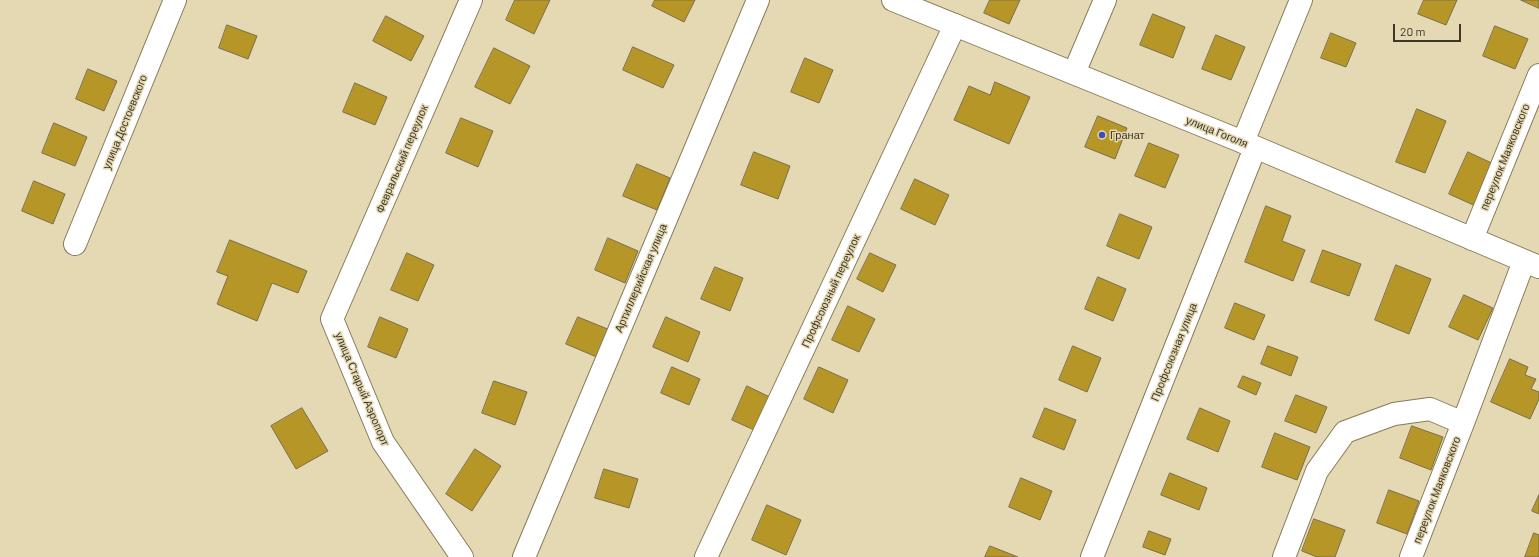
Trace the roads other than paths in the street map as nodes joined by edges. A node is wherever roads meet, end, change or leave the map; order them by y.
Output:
1 (175, 0) edge
2 (471, 0) edge
3 (758, 0) edge
4 (893, 0) edge
5 (1105, 0) edge
6 (1301, 0) edge
7 (955, 25) junction
8 (1074, 73) junction
9 (1539, 75) edge
10 (1249, 145) junction
11 (1472, 239) junction
12 (74, 244) dead end
13 (1531, 264) edge
14 (332, 319) joint
15 (1463, 424) junction
16 (462, 557) edge
17 (524, 557) edge
18 (706, 557) edge
19 (1092, 557) edge
20 (1284, 557) edge
21 (1411, 557) edge

1 - 12 street, улица Достоевского
2 - 14 street, Февральский переулок
3 - 17 street, Артиллерийская улица
4 - 7 street, улица Гоголя
5 - 8 street
6 - 10 street, Профсоюзная улица
7 - 8 street, улица Гоголя
7 - 18 street, Профсоюзный переулок
8 - 10 street, улица Гоголя
9 - 11 street, переулок Маяковского
10 - 11 street, улица Гоголя
10 - 19 street, Профсоюзная улица
11 - 13 street, улица Гоголя
13 - 15 street, переулок Маяковского
14 - 16 street, улица Старый Аэропорт
15 - 20 street, переулок Маяковского
15 - 21 street, переулок Маяковского

